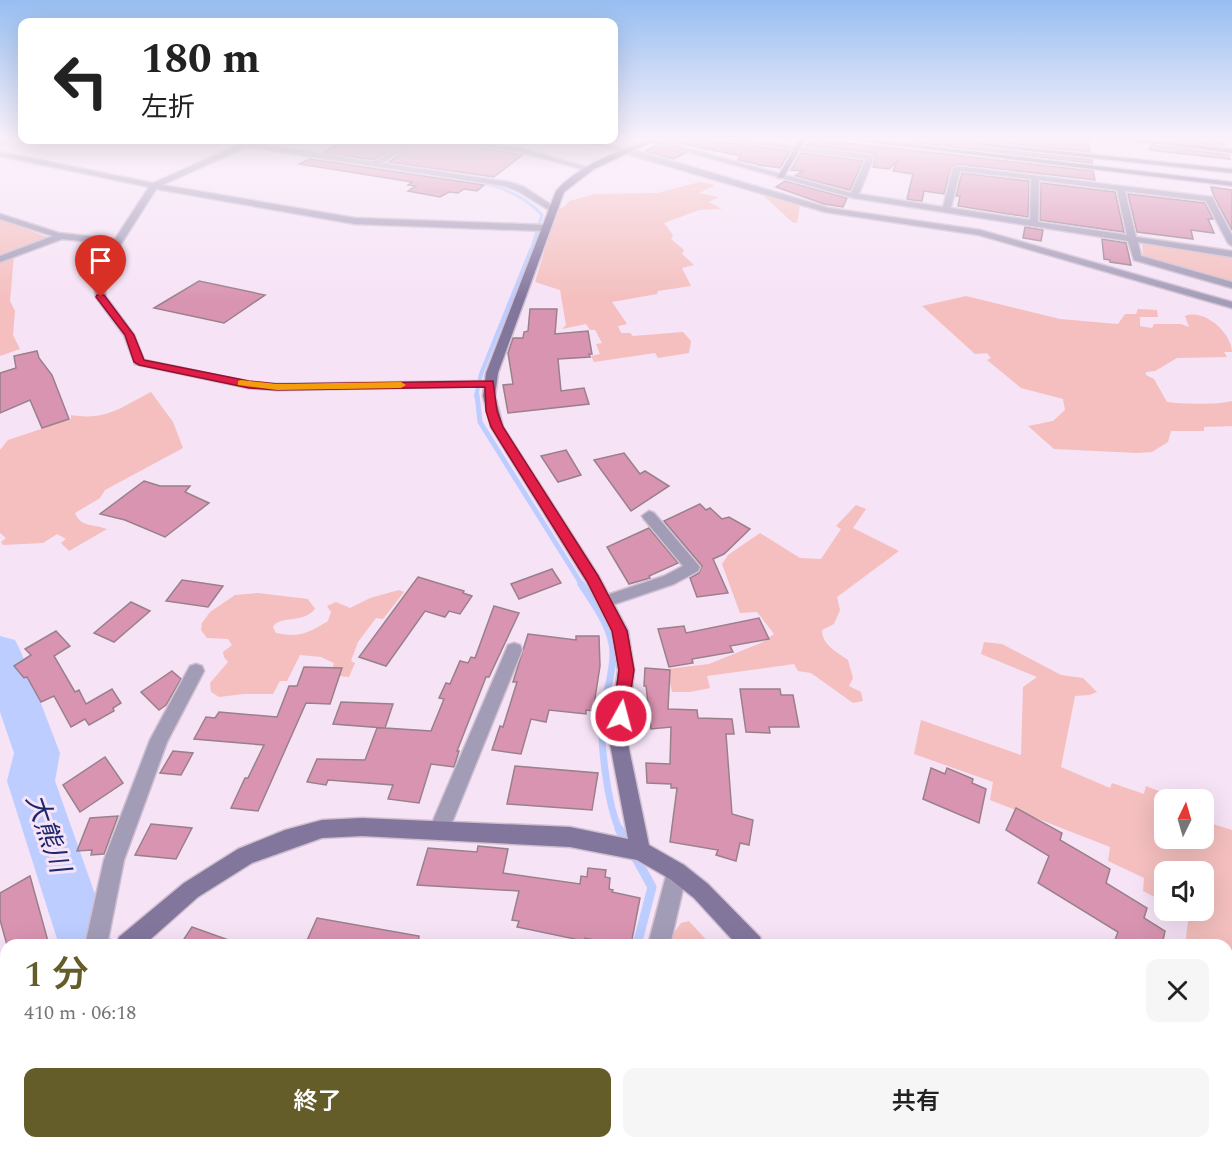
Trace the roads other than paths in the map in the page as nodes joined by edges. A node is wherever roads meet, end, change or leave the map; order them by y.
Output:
1 (150, 193) edge
2 (192, 193) edge
3 (527, 193) edge
4 (559, 193) edge
5 (769, 193) edge
6 (841, 193) edge
7 (855, 193) edge
8 (951, 193) edge
9 (1035, 193) edge
10 (1121, 193) edge
11 (1157, 193) edge
12 (854, 196) junction
13 (552, 208) junction
14 (946, 210) junction
15 (0, 216) edge
16 (1034, 223) junction
17 (541, 228) junction
18 (59, 237) junction
19 (1134, 239) junction
20 (118, 242) junction
21 (1232, 243) edge
22 (1232, 254) edge
23 (0, 259) edge
24 (1232, 285) edge
25 (1232, 305) edge
26 (489, 384) junction
27 (649, 516) dead end
28 (606, 601) junction
29 (514, 650) dead end
30 (196, 671) dead end
31 (439, 830) junction
32 (639, 850) junction
33 (677, 872) junction
34 (97, 939) edge
35 (134, 939) edge
36 (660, 939) edge
37 (746, 939) edge

1 - 20 street
2 - 17 street
3 - 13 street
4 - 13 street
5 - 25 street
6 - 12 street
7 - 12 street
8 - 14 street
9 - 16 street
10 - 19 street
11 - 21 street
12 - 14 street
13 - 17 street
14 - 16 street
15 - 18 street
16 - 19 street
17 - 26 street
18 - 20 street
18 - 23 street
19 - 22 street
19 - 24 street
20 - 26 street
26 - 28 street
27 - 28 street
28 - 32 street
29 - 31 street
30 - 34 street
31 - 32 street
31 - 35 street
32 - 33 street
33 - 36 street
33 - 37 street

